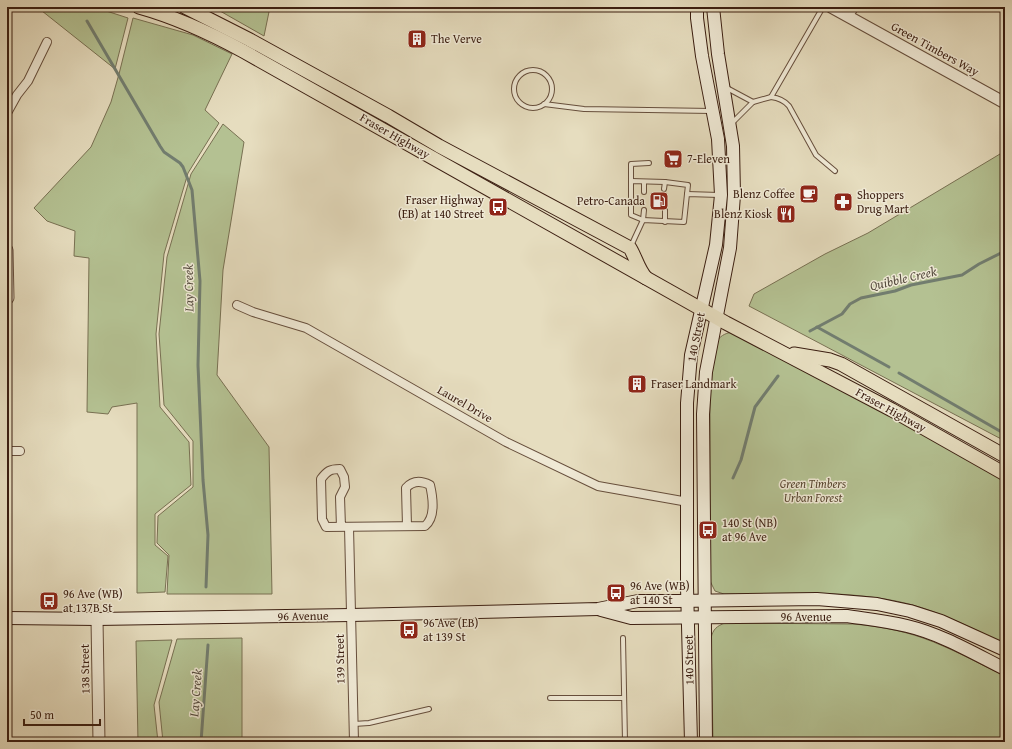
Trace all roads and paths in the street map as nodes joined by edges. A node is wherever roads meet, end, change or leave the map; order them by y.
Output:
1 (139, 7) edge
2 (185, 7) edge
3 (697, 7) edge
4 (713, 7) edge
5 (823, 7) edge
6 (831, 7) edge
7 (857, 7) edge
8 (850, 18) junction
9 (47, 42) dead end
10 (724, 86) junction
11 (771, 97) junction
12 (753, 102) junction
13 (1005, 103) edge
14 (544, 104) junction
15 (712, 111) junction
16 (7, 113) edge
17 (730, 125) junction
18 (649, 163) dead end
19 (835, 171) dead end
20 (631, 181) junction
21 (644, 182) junction
22 (665, 182) junction
23 (664, 189) dead end
24 (644, 192) dead end
25 (687, 194) junction
26 (721, 195) junction
27 (644, 210) dead end
28 (665, 210) dead end
29 (643, 220) junction
30 (665, 222) junction
31 (630, 248) junction
32 (7, 250) edge
33 (646, 278) junction
34 (8, 298) dead end
35 (237, 305) dead end
36 (702, 308) junction
37 (718, 318) junction
38 (775, 349) junction
39 (7, 451) edge
40 (20, 451) dead end
41 (1005, 456) edge
42 (1005, 474) edge
43 (688, 502) junction
44 (407, 526) junction
45 (345, 527) junction
46 (688, 600) junction
47 (704, 600) junction
48 (598, 609) junction
49 (351, 615) junction
50 (688, 617) junction
51 (704, 617) junction
52 (7, 618) edge
53 (97, 619) junction
54 (623, 638) dead end
55 (1005, 650) edge
56 (1005, 668) edge
57 (550, 698) dead end
58 (624, 698) junction
59 (429, 709) dead end
60 (353, 724) junction
61 (99, 742) edge
62 (354, 742) edge
63 (625, 742) edge
64 (690, 742) edge
65 (706, 742) edge

1 - 33 main road, Fraser Highway
2 - 31 main road, Fraser Highway
3 - 15 main road, 140 Street
4 - 10 main road, 140 Street
5 - 11 lane
6 - 8 street, Green Timbers Way
7 - 8 lane
8 - 13 street, Green Timbers Way
9 - 16 street
10 - 12 lane
10 - 17 main road, 140 Street
11 - 12 lane
11 - 19 lane
12 - 17 lane
14 - 14 lane
14 - 15 lane
15 - 26 main road, 140 Street
17 - 37 main road, 140 Street
18 - 20 lane
20 - 21 lane
20 - 29 lane
21 - 22 lane
21 - 24 lane
22 - 23 lane
22 - 25 lane
25 - 26 lane
25 - 30 lane
26 - 36 main road, 140 Street
27 - 29 lane
28 - 30 lane
29 - 30 lane
29 - 31 lane
31 - 33 main road
32 - 34 street
33 - 36 main road, Fraser Highway
35 - 43 street, Laurel Drive
36 - 37 main road, Fraser Highway
36 - 43 main road, 140 Street
37 - 38 main road, Fraser Highway
37 - 47 main road, 140 Street
38 - 41 main road, Fraser Highway
38 - 42 main road, Fraser Highway
39 - 40 street
43 - 46 main road, 140 Street
44 - 44 street, 139 Street
44 - 45 street, 139 Street
45 - 45 street, 139 Street
45 - 49 street, 139 Street
46 - 47 main road, 96 Avenue
46 - 48 main road, 96 Avenue
46 - 50 main road, 140 Street
47 - 51 main road, 140 Street
47 - 55 main road, 96 Avenue
48 - 49 main road, 96 Avenue
48 - 50 main road, 96 Avenue
49 - 53 main road, 96 Avenue
49 - 60 street, 139 Street
50 - 51 main road, 96 Avenue
50 - 64 main road, 140 Street
51 - 56 main road, 96 Avenue
51 - 65 main road, 140 Street
52 - 53 main road, 96 Avenue
53 - 61 street, 138 Street
54 - 58 lane
57 - 58 lane
58 - 63 lane
59 - 60 lane
60 - 62 street, 139 Street

